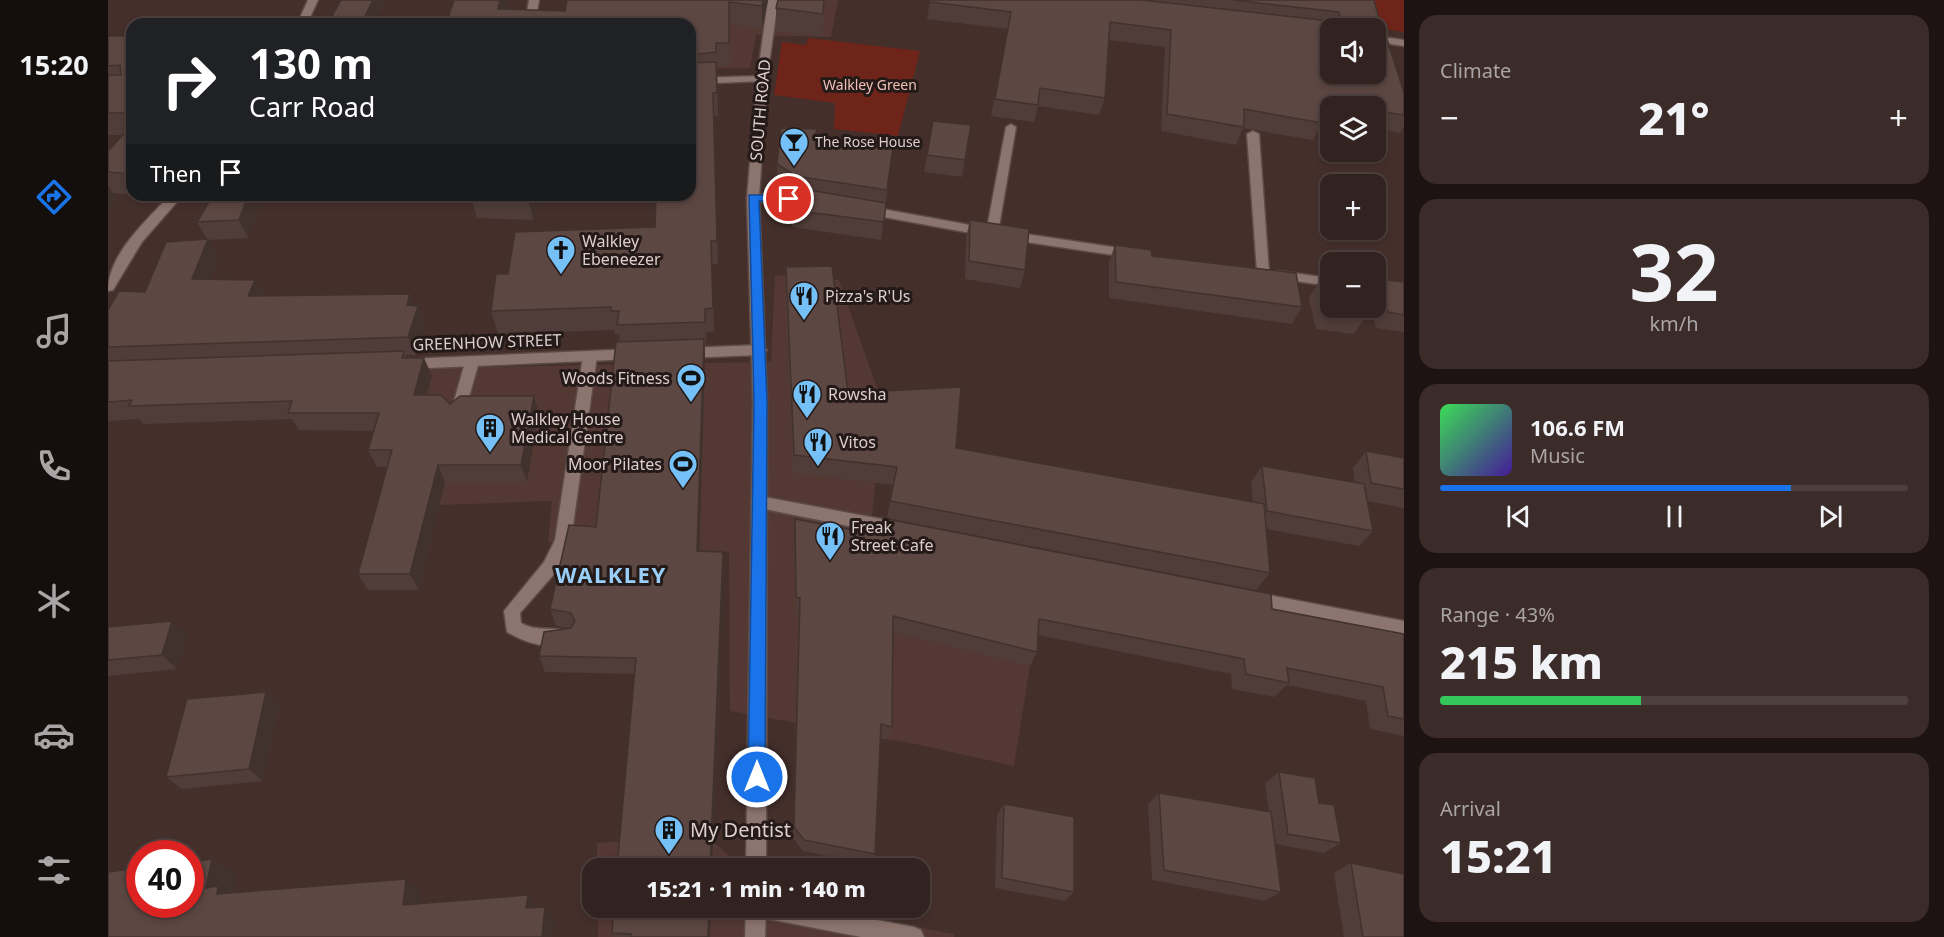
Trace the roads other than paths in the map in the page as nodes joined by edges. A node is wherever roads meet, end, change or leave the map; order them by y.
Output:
1 (313, 0) edge
2 (534, 0) edge
3 (773, 0) edge
4 (305, 18) edge
5 (531, 18) edge
6 (1386, 40) edge
7 (1404, 43) edge
8 (762, 79) junction
9 (696, 81) edge
10 (1011, 127) dead end
11 (1252, 134) dead end
12 (753, 198) junction
13 (172, 201) edge
14 (825, 203) edge
15 (858, 208) edge
16 (992, 233) junction
17 (1144, 255) edge
18 (1320, 281) edge
19 (108, 287) edge
20 (759, 350) junction
21 (669, 353) edge
22 (647, 354) edge
23 (590, 356) junction
24 (472, 362) junction
25 (392, 364) edge
26 (457, 415) edge
27 (759, 502) junction
28 (923, 534) edge
29 (1240, 597) edge
30 (1404, 629) edge
31 (570, 637) edge
32 (756, 858) edge
33 (756, 918) edge
34 (815, 918) edge
35 (755, 937) edge
36 (914, 937) edge

1 - 4 street
2 - 5 street
3 - 8 street, SOUTH ROAD
6 - 7 street
8 - 9 street
8 - 12 street, SOUTH ROAD
10 - 16 street
11 - 18 street
12 - 14 street
12 - 20 street, SOUTH ROAD
13 - 19 street
15 - 16 street
16 - 17 street
20 - 21 street
20 - 27 street, SOUTH ROAD
22 - 23 street, GREENHOW STREET
23 - 24 street, GREENHOW STREET
23 - 31 street
24 - 25 street, GREENHOW STREET
24 - 26 street
27 - 28 street
27 - 32 street, SOUTH ROAD
29 - 30 street
33 - 35 street
34 - 36 street

